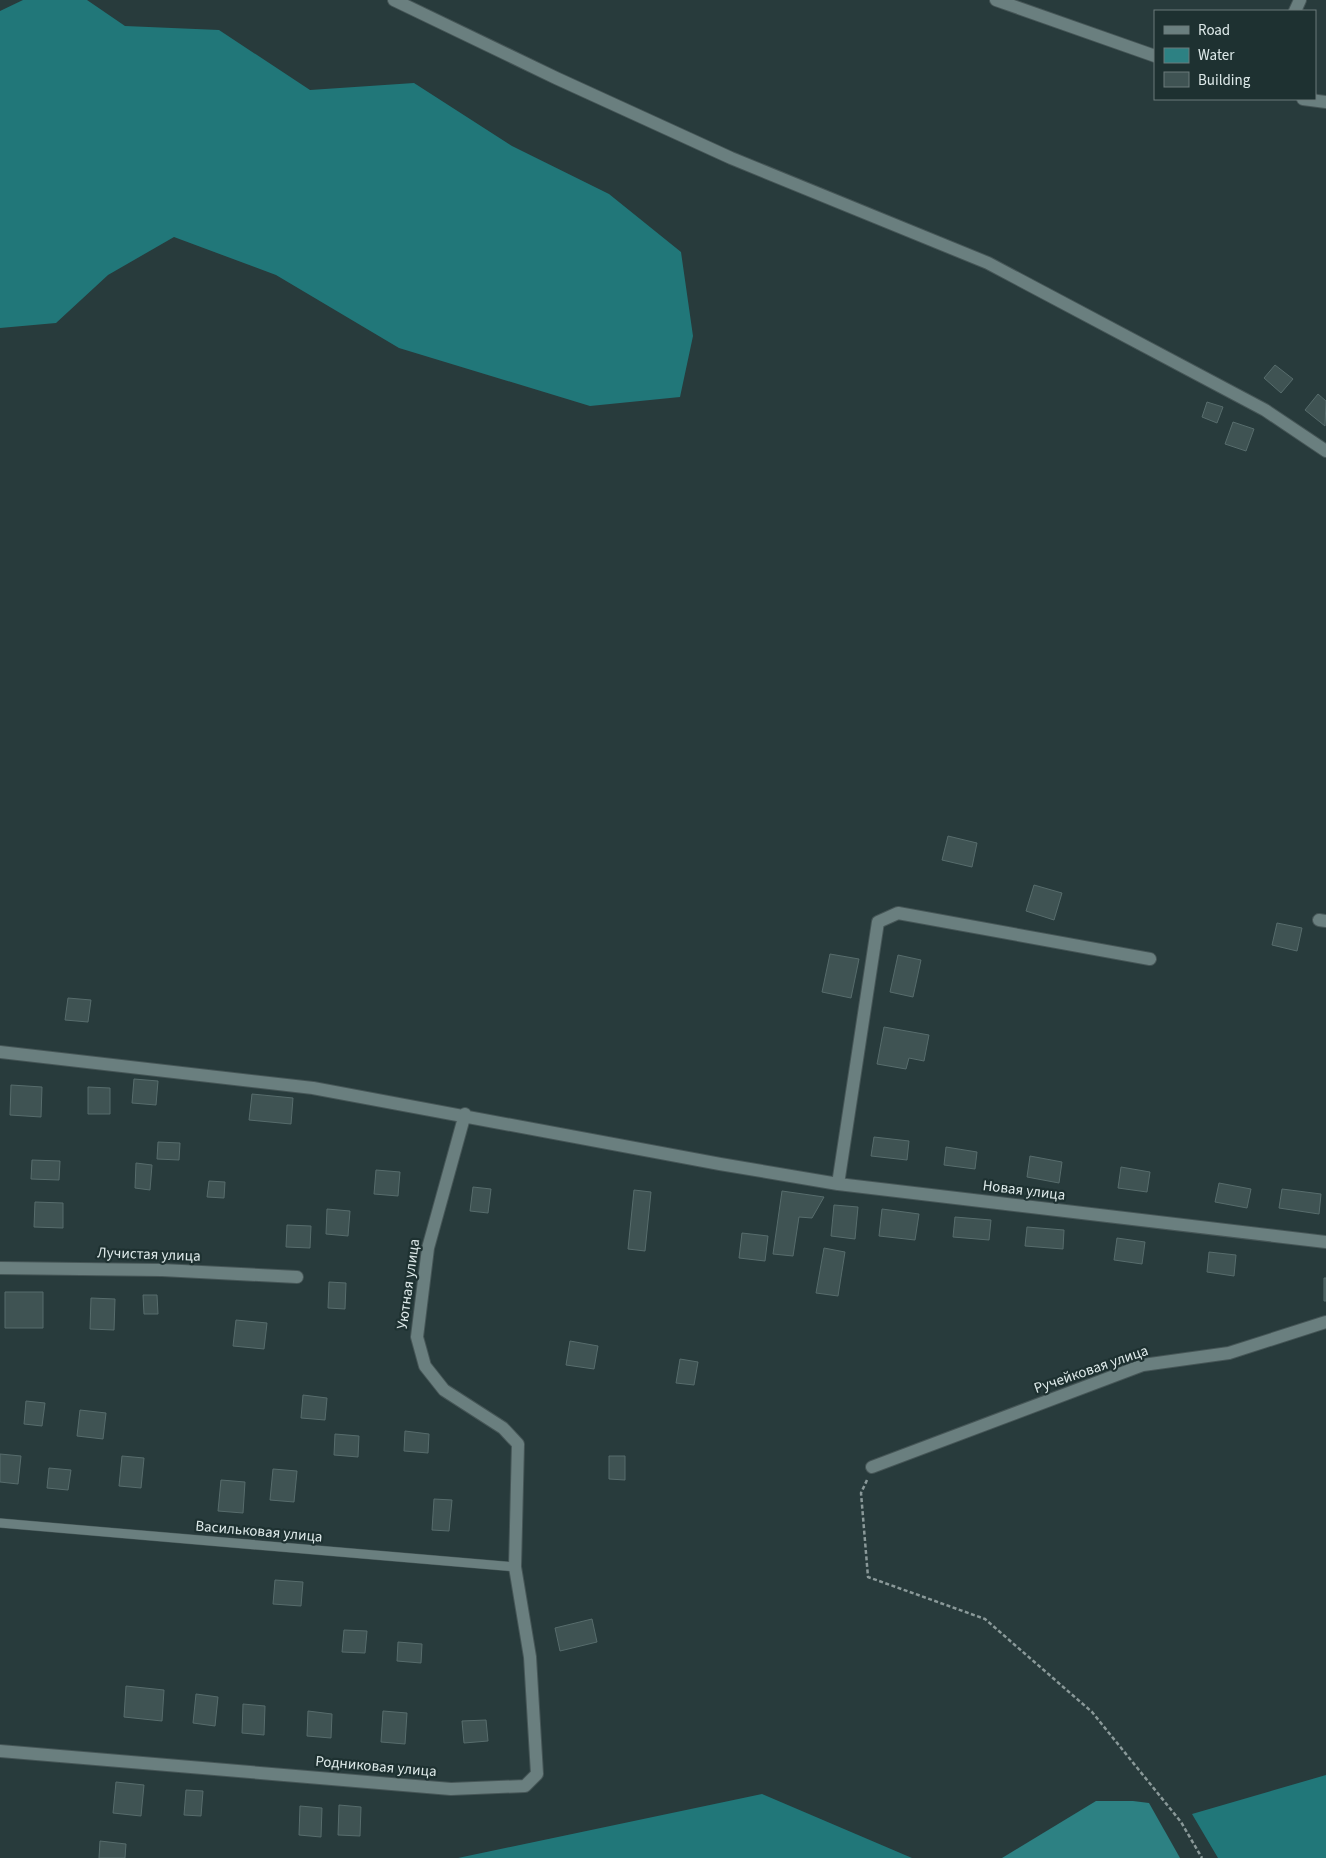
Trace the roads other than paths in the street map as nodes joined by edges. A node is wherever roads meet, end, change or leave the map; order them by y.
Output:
1 (394, 0) edge
2 (996, 0) edge
3 (1154, 56) edge
4 (1311, 100) edge
5 (1326, 102) edge
6 (1326, 451) edge
7 (1150, 960) dead end
8 (0, 1052) edge
9 (465, 1114) junction
10 (838, 1184) junction
11 (1326, 1242) edge
12 (0, 1268) edge
13 (297, 1277) dead end
14 (1326, 1322) edge
15 (872, 1467) road end
16 (0, 1523) edge
17 (515, 1567) junction
18 (0, 1751) edge

1 - 6 street
2 - 3 street
4 - 5 street
7 - 10 street
8 - 9 street, Новая улица
9 - 10 street, Новая улица
9 - 17 street, Уютная улица
10 - 11 street, Новая улица
12 - 13 street, Лучистая улица
14 - 15 street, Ручейковая улица
16 - 17 lane, Васильковая улица
17 - 18 street, Родниковая улица

